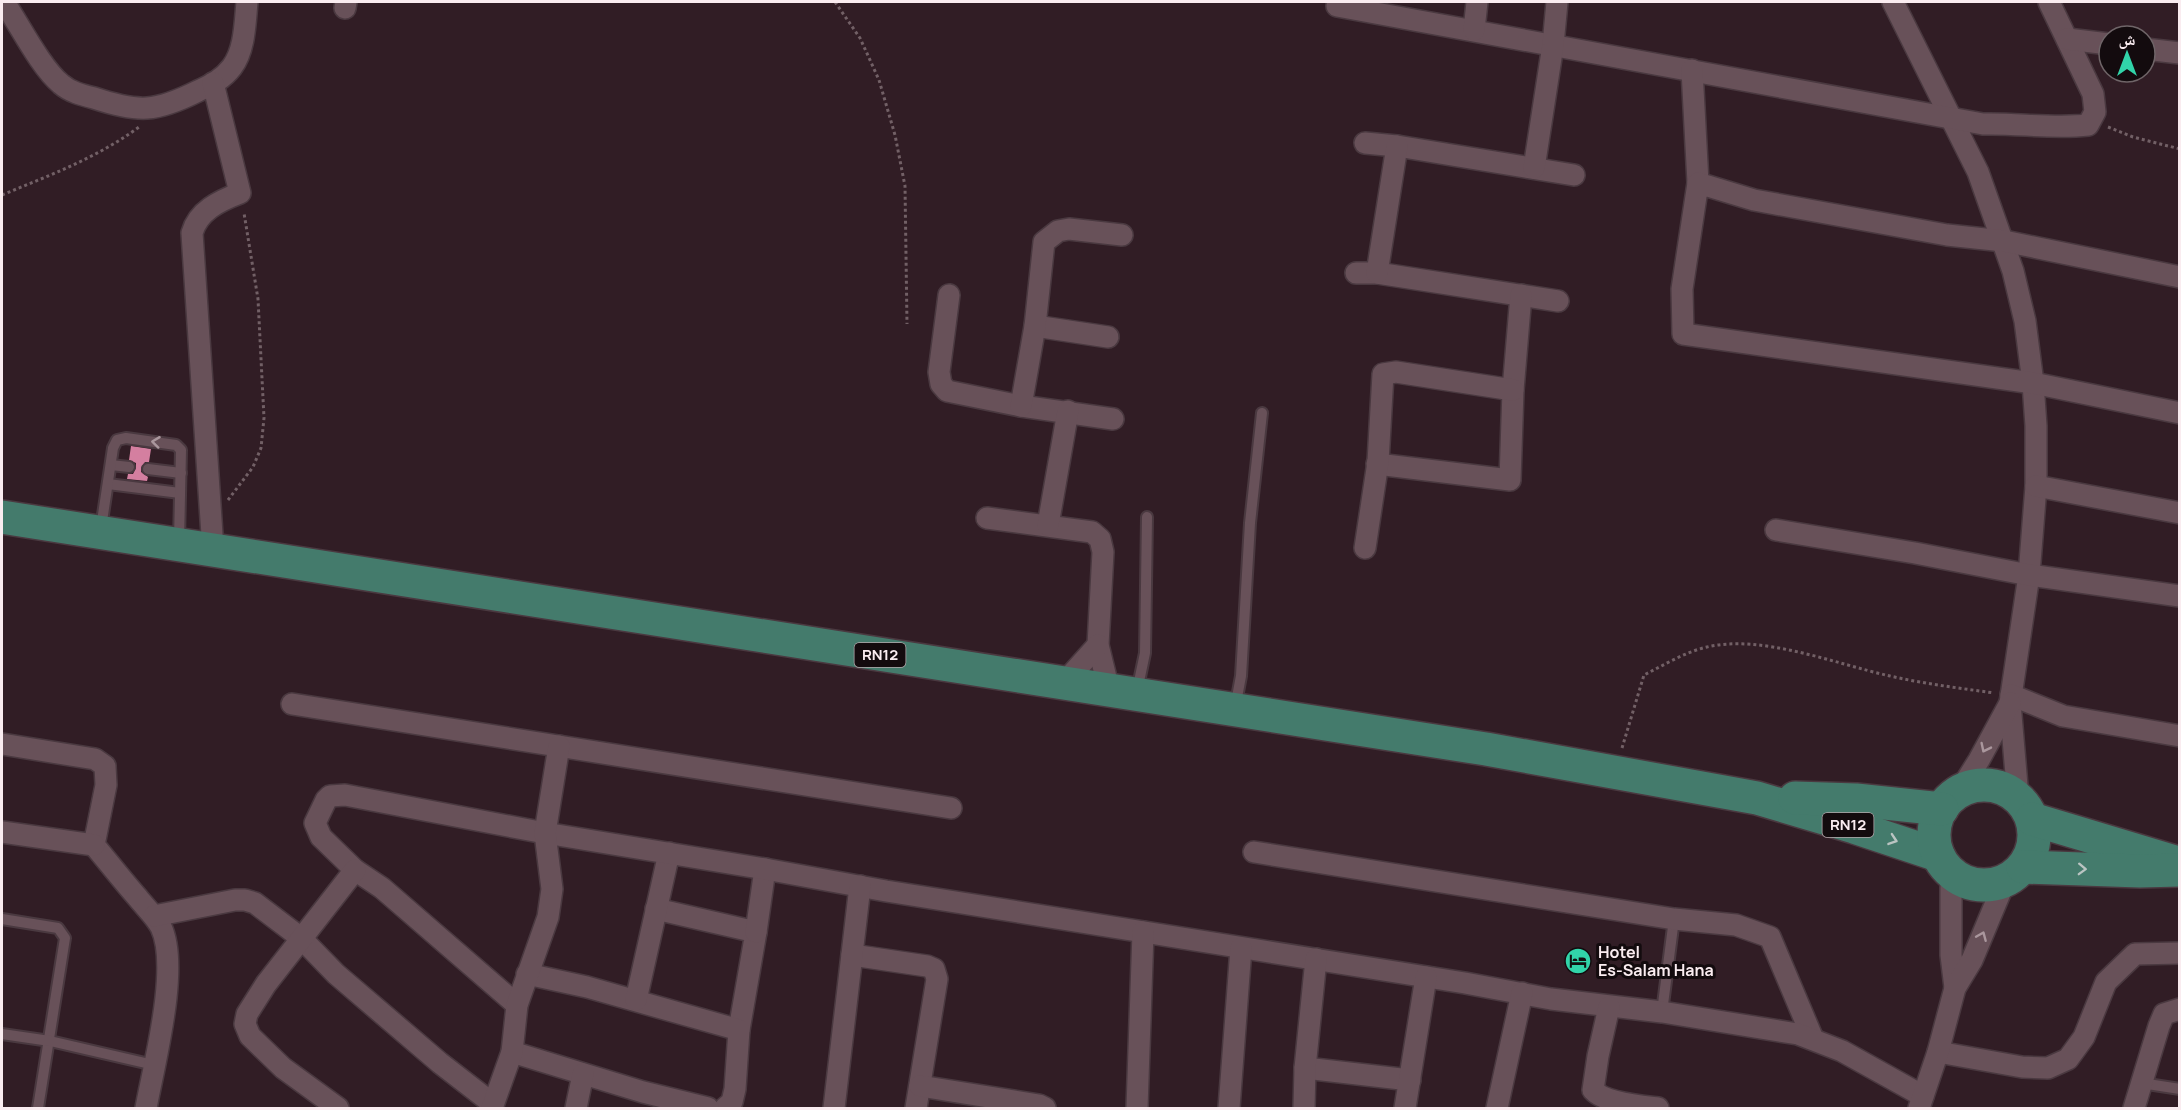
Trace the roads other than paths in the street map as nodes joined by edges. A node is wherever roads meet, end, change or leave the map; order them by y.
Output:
1 (4, 2) edge
2 (247, 2) edge
3 (1477, 2) edge
4 (1557, 2) edge
5 (1893, 2) edge
6 (2049, 2) edge
7 (1336, 6) dead end
8 (1474, 30) junction
9 (2067, 39) junction
10 (2097, 43) edge
11 (1553, 45) junction
12 (2157, 50) edge
13 (2180, 53) edge
14 (1692, 70) junction
15 (213, 83) junction
16 (1952, 117) junction
17 (1365, 143) dead end
18 (1397, 146) junction
19 (1534, 168) junction
20 (1574, 175) dead end
21 (1698, 183) junction
22 (1122, 235) dead end
23 (2004, 241) junction
24 (2180, 277) edge
25 (949, 295) dead end
26 (1521, 295) junction
27 (1558, 301) dead end
28 (1035, 326) junction
29 (1108, 337) dead end
30 (2034, 383) junction
31 (1513, 390) junction
32 (1021, 406) junction
33 (1068, 411) junction
34 (1262, 413) dead end
35 (2180, 413) edge
36 (1113, 419) dead end
37 (1377, 464) junction
38 (111, 465) junction
39 (129, 467) dead end
40 (148, 469) dead end
41 (180, 473) junction
42 (108, 484) junction
43 (2036, 486) junction
44 (180, 493) junction
45 (2180, 513) edge
46 (2, 517) edge
47 (1147, 517) dead end
48 (987, 518) dead end
49 (1048, 525) junction
50 (1776, 530) dead end
51 (100, 533) junction
52 (212, 535) junction
53 (179, 544) junction
54 (1365, 548) dead end
55 (2029, 575) junction
56 (2180, 596) edge
57 (1098, 645) junction
58 (1063, 684) junction
59 (1123, 692) junction
60 (2010, 699) junction
61 (292, 704) dead end
62 (1234, 711) junction
63 (2180, 736) edge
64 (2, 744) edge
65 (559, 746) junction
66 (1757, 798) junction
67 (1950, 800) junction
68 (951, 808) dead end
69 (2025, 809) junction
70 (2, 832) edge
71 (544, 833) junction
72 (94, 845) junction
73 (1254, 852) dead end
74 (669, 853) junction
75 (1945, 864) junction
76 (2180, 864) edge
77 (765, 869) junction
78 (355, 870) junction
79 (2180, 870) edge
80 (2014, 874) junction
81 (860, 886) junction
82 (657, 909) junction
83 (154, 916) junction
84 (2, 919) edge
85 (1674, 920) junction
86 (756, 932) junction
87 (1143, 932) junction
88 (301, 938) junction
89 (1240, 948) junction
90 (2180, 953) edge
91 (852, 955) junction
92 (1316, 960) junction
93 (527, 974) junction
94 (1426, 977) junction
95 (1955, 988) junction
96 (1522, 993) junction
97 (636, 1000) junction
98 (517, 1005) junction
99 (1609, 1007) junction
100 (2180, 1009) edge
101 (1662, 1012) junction
102 (738, 1030) junction
103 (2, 1034) edge
104 (1814, 1039) junction
105 (50, 1041) junction
106 (512, 1052) junction
107 (1938, 1052) junction
108 (153, 1065) junction
109 (1305, 1068) junction
110 (583, 1074) junction
111 (1410, 1080) junction
112 (2141, 1083) junction
113 (920, 1086) junction
114 (2180, 1089) edge
115 (967, 1101) edge
116 (1921, 1102) edge
117 (1613, 1104) edge
118 (492, 1106) edge
119 (39, 1108) edge
120 (146, 1108) edge
121 (338, 1108) edge
122 (576, 1108) edge
123 (708, 1108) edge
124 (725, 1108) edge
125 (834, 1108) edge
126 (916, 1108) edge
127 (1045, 1108) edge
128 (1137, 1108) edge
129 (1229, 1108) edge
130 (1304, 1108) edge
131 (1405, 1108) edge
132 (1497, 1108) edge
133 (1658, 1108) edge
134 (2134, 1108) edge

1 - 15 street
2 - 15 street
3 - 8 street
4 - 11 street
5 - 16 street
6 - 9 street
7 - 8 street
8 - 11 street
9 - 10 street
9 - 16 street
11 - 14 street
11 - 19 street
12 - 13 street
14 - 16 street
14 - 21 street
15 - 52 street
16 - 23 street
17 - 18 street
18 - 19 street
18 - 26 street
19 - 20 street
21 - 23 street
21 - 30 street
22 - 28 street
23 - 24 street
23 - 30 street
25 - 32 street
26 - 27 street
26 - 31 street
28 - 29 street
28 - 32 street
30 - 35 street
30 - 43 street
31 - 37 street
31 - 37 street
32 - 33 street
33 - 36 street
33 - 49 street
34 - 62 lane
37 - 54 street
38 - 39 lane
41 -> 38 lane
38 - 42 lane
40 - 41 lane
41 - 44 lane
42 - 44 lane
42 - 51 lane
43 - 45 street
43 - 55 street
44 - 53 lane
46 - 51 main road, RN12
47 - 59 lane
48 - 49 street
49 - 57 street
50 - 55 street
51 - 53 main road, RN12
52 - 53 main road, RN12
52 - 58 main road, RN12
55 - 56 street
55 - 60 street
57 - 58 street
57 - 59 street
58 - 59 main road, RN12
59 - 62 main road, RN12
60 - 63 street
60 -> 67 street
60 - 69 street
61 - 65 street
62 - 66 main road, RN12
64 - 72 street
65 - 68 street
65 - 71 street
66 - 67 main road, RN12
66 -> 75 main road, RN12
67 - 69 main road
67 - 75 main road
69 - 76 main road
69 - 80 main road
70 - 72 street
71 - 74 street
71 - 78 street
71 - 93 street
72 - 83 street
73 - 85 street
74 - 77 street
74 - 82 street
75 - 80 main road
75 - 95 street
77 - 81 street
77 - 86 street
78 - 88 street
78 - 98 street
80 -> 79 main road
95 -> 80 street
81 - 87 street
81 - 91 street
82 - 86 street
82 - 97 street
83 - 88 street
83 - 108 street
84 - 105 lane
85 - 101 lane
85 - 104 street
86 - 102 street
87 - 89 street
87 - 128 street
88 - 118 street
88 - 121 street
89 - 92 street
89 - 129 street
90 - 107 street
91 - 113 street
91 - 125 street
92 - 94 street
92 - 109 street
93 - 97 street
93 - 98 street
94 - 96 street
94 - 111 street
95 - 107 street
96 - 99 street
96 - 132 street
97 - 102 street
98 - 106 street
99 - 101 street
99 - 117 street
100 - 112 street
101 - 104 street
102 - 124 street
103 - 105 lane
104 - 116 street
105 - 108 lane
105 - 119 lane
106 - 110 street
106 - 118 street
107 - 116 street
108 - 120 street
109 - 111 street
109 - 130 street
110 - 122 street
110 - 123 street
111 - 131 street
112 - 114 lane
112 - 134 street
113 - 115 street
113 - 126 street
115 - 127 street
117 - 133 street

